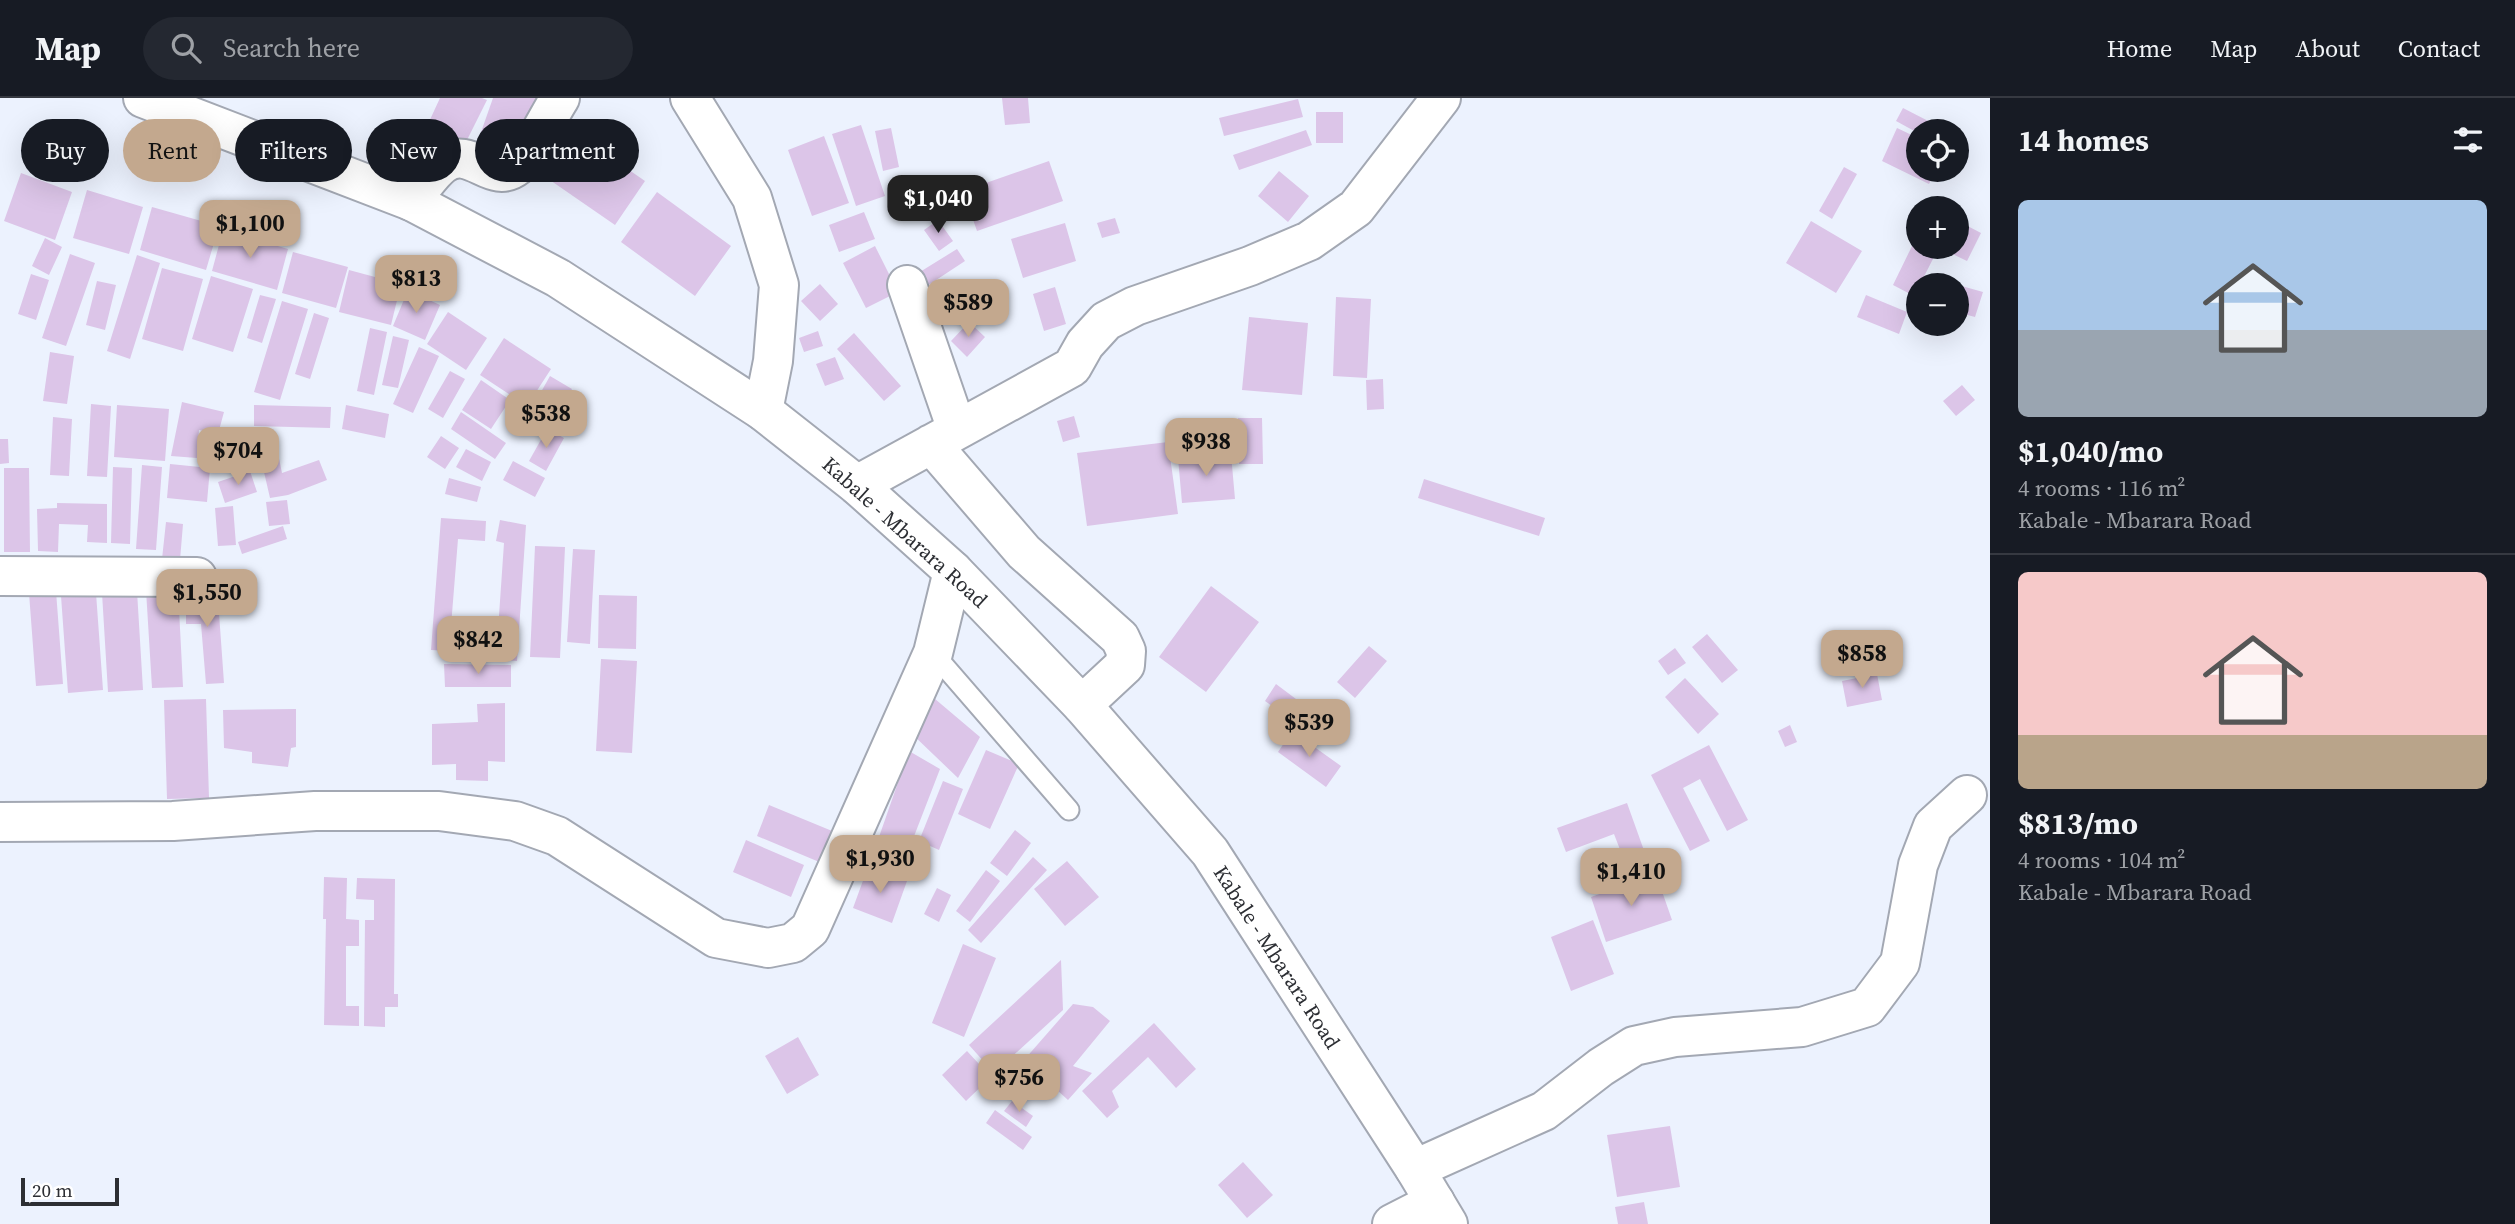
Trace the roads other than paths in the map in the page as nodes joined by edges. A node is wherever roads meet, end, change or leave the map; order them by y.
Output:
1 (143, 98) edge
2 (560, 98) edge
3 (690, 98) edge
4 (1441, 98) edge
5 (411, 201) junction
6 (907, 285) dead end
7 (763, 411) junction
8 (944, 437) junction
9 (857, 485) junction
10 (953, 571) junction
11 (0, 576) edge
12 (197, 577) dead end
13 (933, 653) junction
14 (1082, 705) junction
15 (1967, 795) dead end
16 (1069, 810) dead end
17 (0, 822) edge
18 (1415, 1169) junction
19 (1442, 1213) edge
20 (1392, 1224) edge

1 - 5 street, Kabale - Mbarara Road
2 - 5 street
3 - 7 street
4 - 8 street
5 - 7 street, Kabale - Mbarara Road
6 - 8 street
7 - 9 street, Kabale - Mbarara Road
8 - 9 street
8 - 14 street
9 - 10 street, Kabale - Mbarara Road
10 - 13 street
10 - 14 street, Kabale - Mbarara Road
11 - 12 street
13 - 16 lane
13 - 17 street
14 - 18 street, Kabale - Mbarara Road
15 - 18 street
18 - 19 street, Kabale - Mbarara Road
19 - 20 street

